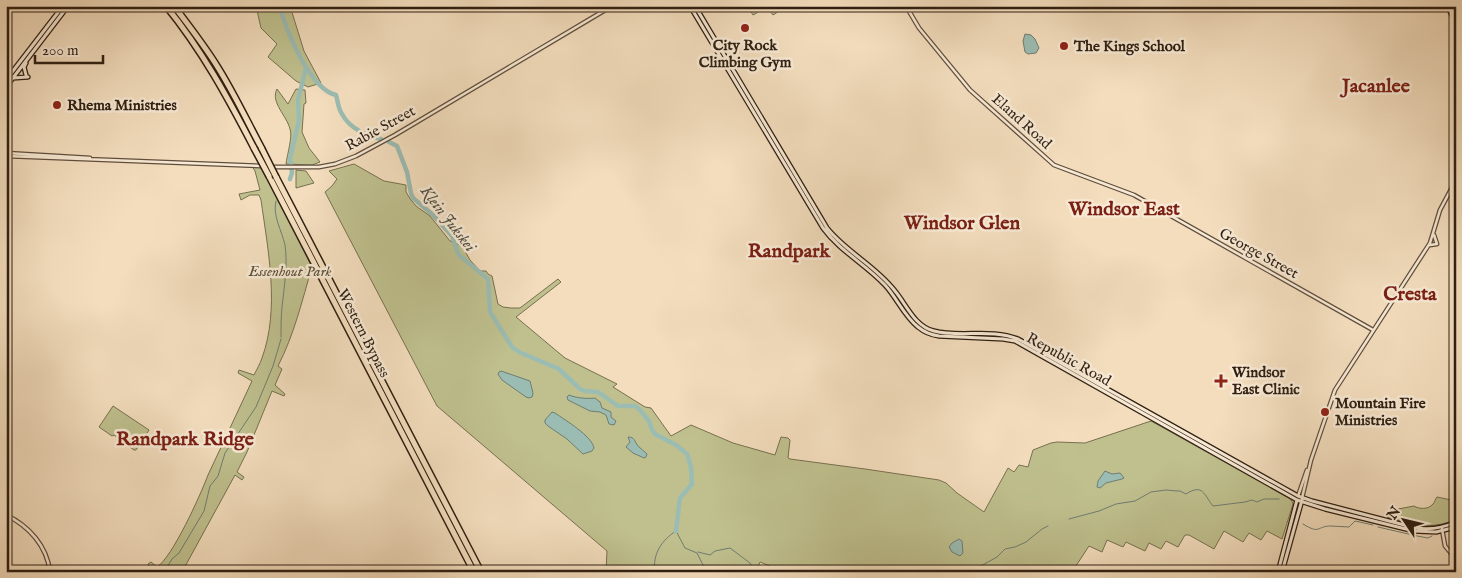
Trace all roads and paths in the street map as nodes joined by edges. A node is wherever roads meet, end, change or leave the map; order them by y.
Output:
1 (63, 6) edge
2 (68, 6) edge
3 (166, 6) edge
4 (174, 6) edge
5 (612, 6) edge
6 (690, 6) edge
7 (695, 6) edge
8 (906, 6) edge
9 (1447, 6) edge
10 (1451, 13) junction
11 (1456, 17) edge
12 (1456, 23) edge
13 (27, 60) junction
14 (13, 78) junction
15 (6, 80) edge
16 (6, 87) edge
17 (6, 155) edge
18 (1456, 180) edge
19 (1134, 195) joint
20 (1434, 234) junction
21 (1428, 246) junction
22 (1373, 330) junction
23 (1300, 499) junction
24 (6, 515) edge
25 (1456, 522) edge
26 (1456, 527) edge
27 (1442, 529) junction
28 (1455, 558) edge
29 (50, 572) edge
30 (474, 572) edge
31 (480, 572) edge
32 (1278, 572) edge
33 (1282, 572) edge

1 - 15 main road
2 - 13 main road
3 - 30 highway, Western Bypass, bridge
4 - 31 highway, Western Bypass, bridge
5 - 17 street, Rabie Street
6 - 23 main road, Republic Road
7 - 23 main road, Republic Road
8 - 19 street, Eland Road
9 - 10 main road
10 - 11 main road
10 - 12 main road
13 - 14 main road
13 - 14 main road
14 - 16 main road
18 - 20 street
19 - 22 street, George Street
20 - 21 street
20 - 21 street
21 - 22 street
22 - 23 street
23 - 27 main road, Republic Road
23 - 32 main road
23 - 33 main road
24 - 29 street
25 - 27 main road, Republic Road
26 - 27 main road, Republic Road
27 - 28 street

